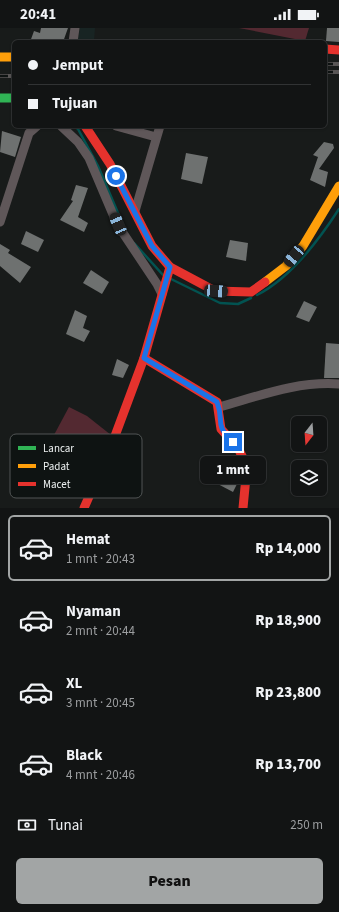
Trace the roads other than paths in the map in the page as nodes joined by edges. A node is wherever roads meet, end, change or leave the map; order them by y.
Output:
1 (74, 28) edge
2 (73, 40) edge
3 (327, 48) edge
4 (339, 50) edge
5 (0, 57) edge
6 (12, 57) edge
7 (0, 98) edge
8 (12, 98) edge
9 (35, 128) edge
10 (63, 128) edge
11 (86, 128) edge
12 (123, 128) edge
13 (159, 128) edge
14 (156, 137) junction
15 (339, 186) edge
16 (135, 211) junction
17 (0, 222) edge
18 (169, 270) junction
19 (162, 291) junction
20 (144, 358) junction
21 (339, 384) edge
22 (219, 408) junction
23 (116, 434) edge
24 (88, 498) edge
25 (84, 508) edge
26 (243, 508) edge

1 - 2 street
3 - 4 street
5 - 6 street
7 - 8 street
9 - 17 street
10 - 19 street
11 - 16 street
12 - 14 street
13 - 14 street
14 - 16 street
15 - 18 street
16 - 18 street
18 - 19 street
19 - 20 street
20 - 22 street
20 - 23 street
21 - 22 street
22 - 26 street
24 - 25 street

